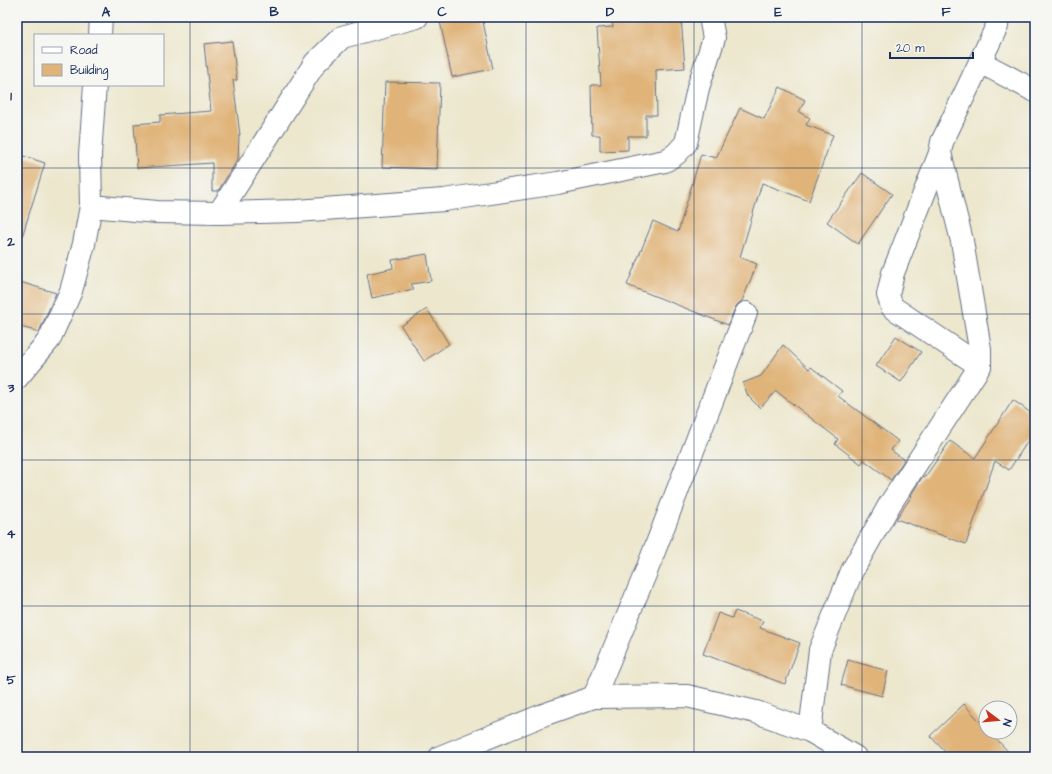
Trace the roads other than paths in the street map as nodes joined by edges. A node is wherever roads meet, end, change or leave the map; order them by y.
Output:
1 (101, 17) edge
2 (417, 17) edge
3 (710, 17) edge
4 (998, 17) edge
5 (100, 34) edge
6 (980, 62) junction
7 (96, 86) edge
8 (1035, 91) edge
9 (940, 153) junction
10 (91, 206) junction
11 (219, 213) junction
12 (746, 313) dead end
13 (980, 366) junction
14 (17, 378) edge
15 (594, 697) junction
16 (810, 731) junction
17 (440, 757) edge
18 (855, 757) edge

1 - 5 street
2 - 11 street
3 - 11 street
4 - 6 street
6 - 8 street
6 - 9 street
7 - 10 street
9 - 13 street
9 - 13 street
10 - 11 street
10 - 14 street
12 - 15 street
13 - 16 street
15 - 16 street
15 - 17 street
16 - 18 street

